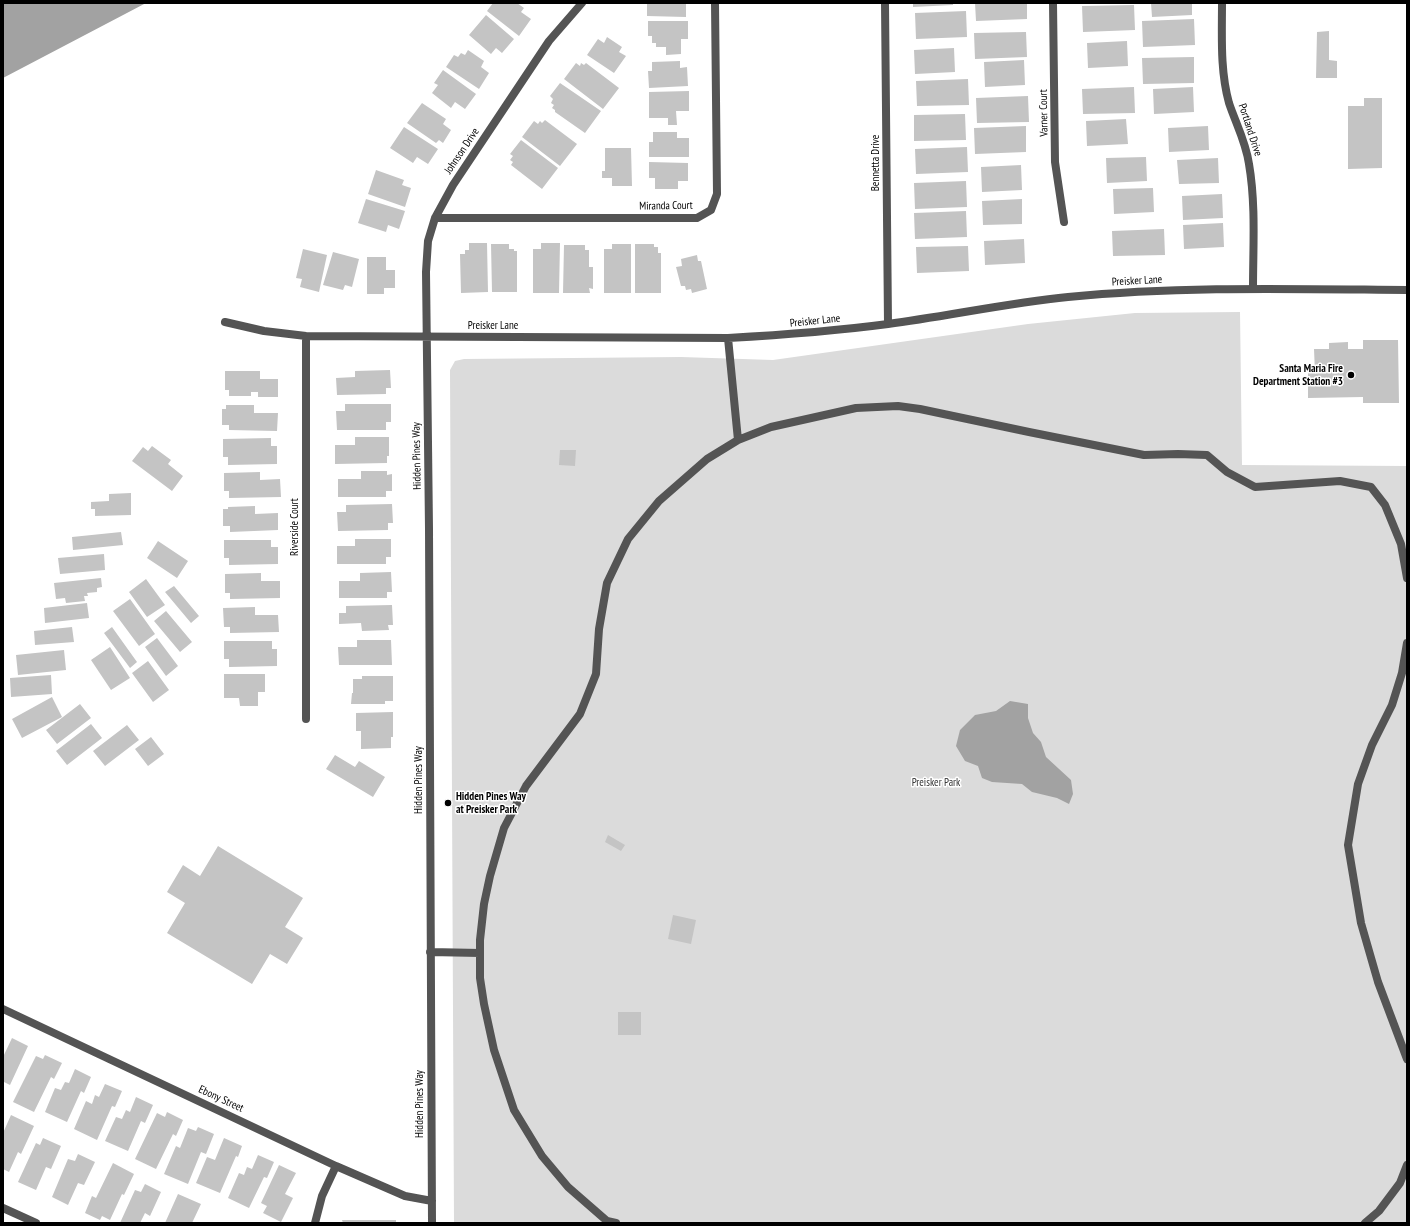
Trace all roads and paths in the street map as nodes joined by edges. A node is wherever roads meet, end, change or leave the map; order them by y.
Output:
1 (582, 3) edge
2 (715, 3) edge
3 (885, 3) edge
4 (1053, 3) edge
5 (1222, 3) edge
6 (435, 218) junction
7 (1064, 222) dead end
8 (1253, 288) junction
9 (1407, 290) edge
10 (225, 322) dead end
11 (888, 324) junction
12 (306, 336) junction
13 (427, 337) junction
14 (728, 338) junction
15 (738, 440) junction
16 (1407, 578) edge
17 (1407, 643) edge
18 (306, 719) dead end
19 (430, 952) junction
20 (480, 952) junction
21 (3, 1009) edge
22 (1407, 1059) edge
23 (1407, 1165) edge
24 (336, 1166) junction
25 (432, 1201) junction
26 (3, 1208) edge
27 (36, 1223) edge
28 (315, 1223) edge
29 (432, 1223) edge
30 (616, 1223) edge
31 (1365, 1223) edge

1 - 6 street, Johnson Drive
2 - 6 street, Miranda Court
3 - 11 street, Bennetta Drive
4 - 7 street, Varner Court
5 - 8 street, Portland Drive
6 - 13 street, Johnson Drive
8 - 9 street, Preisker Lane
8 - 11 street, Preisker Lane
10 - 12 street, Preisker Lane
11 - 14 street, Preisker Lane
12 - 13 street, Preisker Lane
12 - 18 street, Riverside Court
13 - 14 street, Preisker Lane
13 - 19 street, Hidden Pines Way
14 - 15 street
15 - 16 street
15 - 20 street
17 - 22 street
19 - 20 street
19 - 25 street, Hidden Pines Way
20 - 30 street
21 - 24 street, Ebony Street
23 - 31 street
24 - 25 street, Ebony Street
24 - 28 street
25 - 29 street, Hidden Pines Way
26 - 27 street

